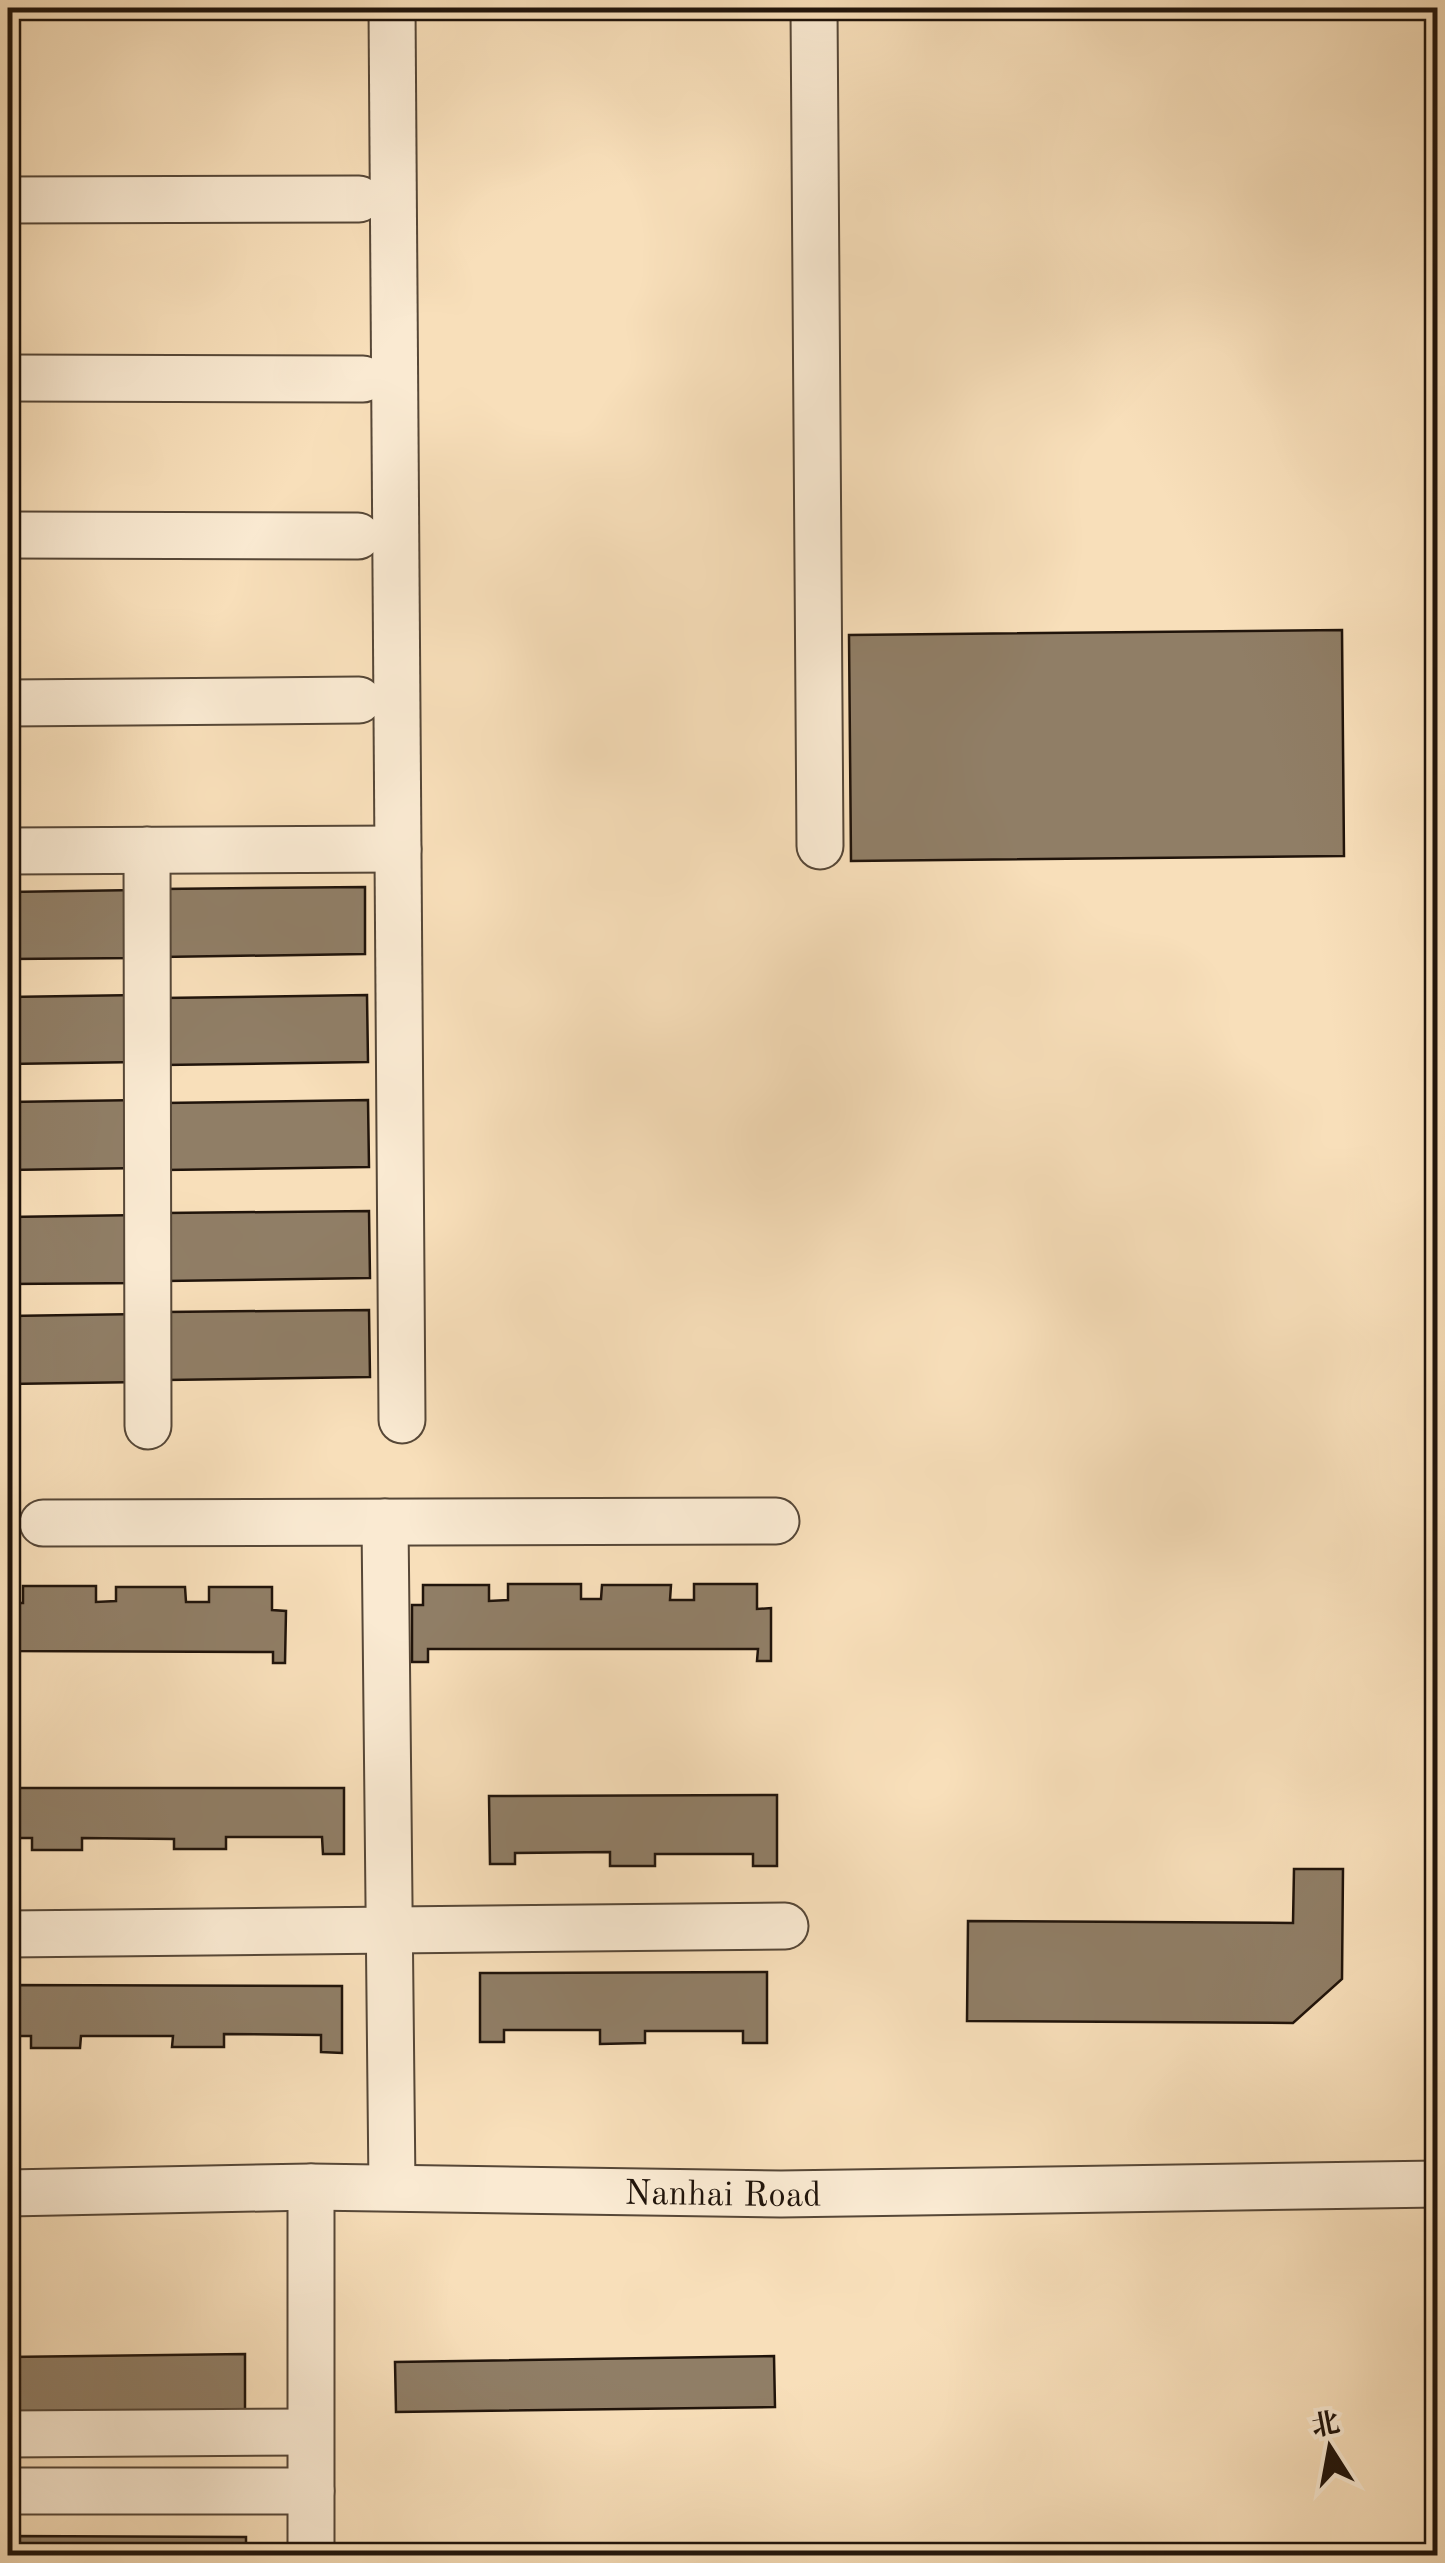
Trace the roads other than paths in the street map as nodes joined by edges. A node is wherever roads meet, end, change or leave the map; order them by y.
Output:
1 (392, 8) edge
2 (814, 8) edge
3 (359, 199) dead end
4 (8, 200) edge
5 (8, 378) edge
6 (363, 379) dead end
7 (8, 535) edge
8 (358, 536) dead end
9 (359, 700) dead end
10 (8, 702) edge
11 (820, 846) dead end
12 (398, 849) junction
13 (147, 850) junction
14 (8, 851) edge
15 (402, 1420) dead end
16 (148, 1426) dead end
17 (776, 1521) dead end
18 (385, 1522) junction
19 (43, 1523) dead end
20 (785, 1926) dead end
21 (388, 1929) junction
22 (8, 1934) edge
23 (1438, 2184) edge
24 (311, 2186) junction
25 (392, 2187) junction
26 (8, 2192) edge
27 (310, 2432) junction
28 (8, 2434) edge
29 (8, 2491) edge
30 (311, 2491) junction
31 (311, 2556) edge

1 - 12 street
2 - 11 street
3 - 4 street
5 - 6 street
7 - 8 street
9 - 10 street
12 - 13 street
12 - 15 street
13 - 14 street
13 - 16 street
17 - 18 street
18 - 19 street
18 - 21 street
20 - 21 street
21 - 22 street
21 - 25 street
23 - 25 street, Nanhai Road
24 - 25 street, Nanhai Road
24 - 26 street, Nanhai Road
24 - 27 street
27 - 28 street
27 - 30 street
29 - 30 street
30 - 31 street

